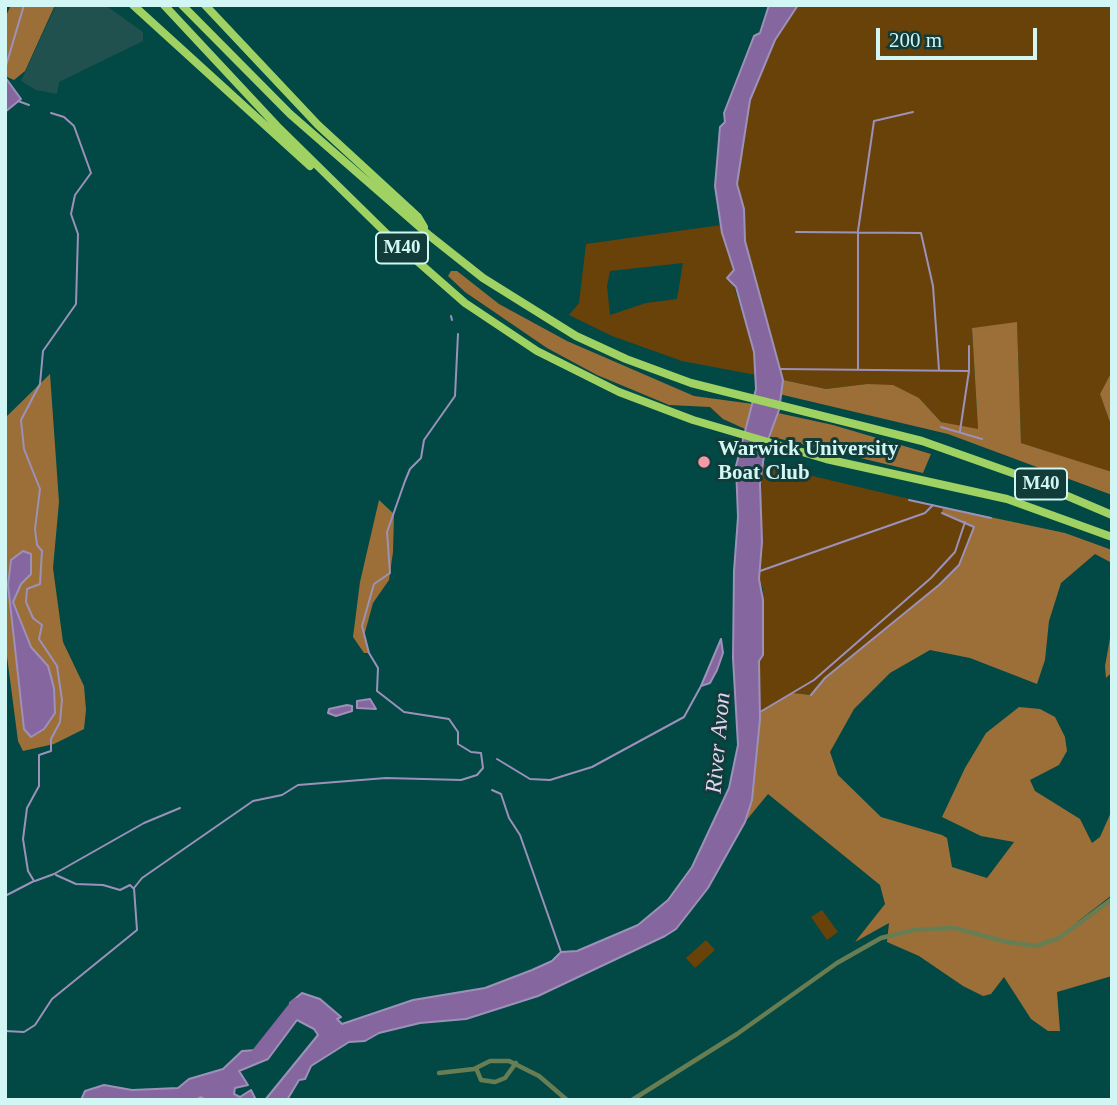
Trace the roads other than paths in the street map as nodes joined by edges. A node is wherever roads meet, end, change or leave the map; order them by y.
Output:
1 (134, 5) edge
2 (164, 5) edge
3 (182, 5) edge
4 (205, 5) edge
5 (332, 182) junction
6 (430, 236) junction
7 (1109, 514) edge
8 (1109, 536) edge
9 (1112, 899) edge
10 (516, 1063) junction
11 (476, 1068) junction
12 (439, 1073) dead end
13 (566, 1100) edge
14 (632, 1100) edge

1 - 5 highway, M40
2 - 5 highway, M40
3 - 6 highway, M40
4 - 6 highway, M40
5 - 8 highway, M40
6 - 7 highway, M40
9 - 14 street
10 - 11 street
10 - 11 street
10 - 13 street
11 - 12 street

